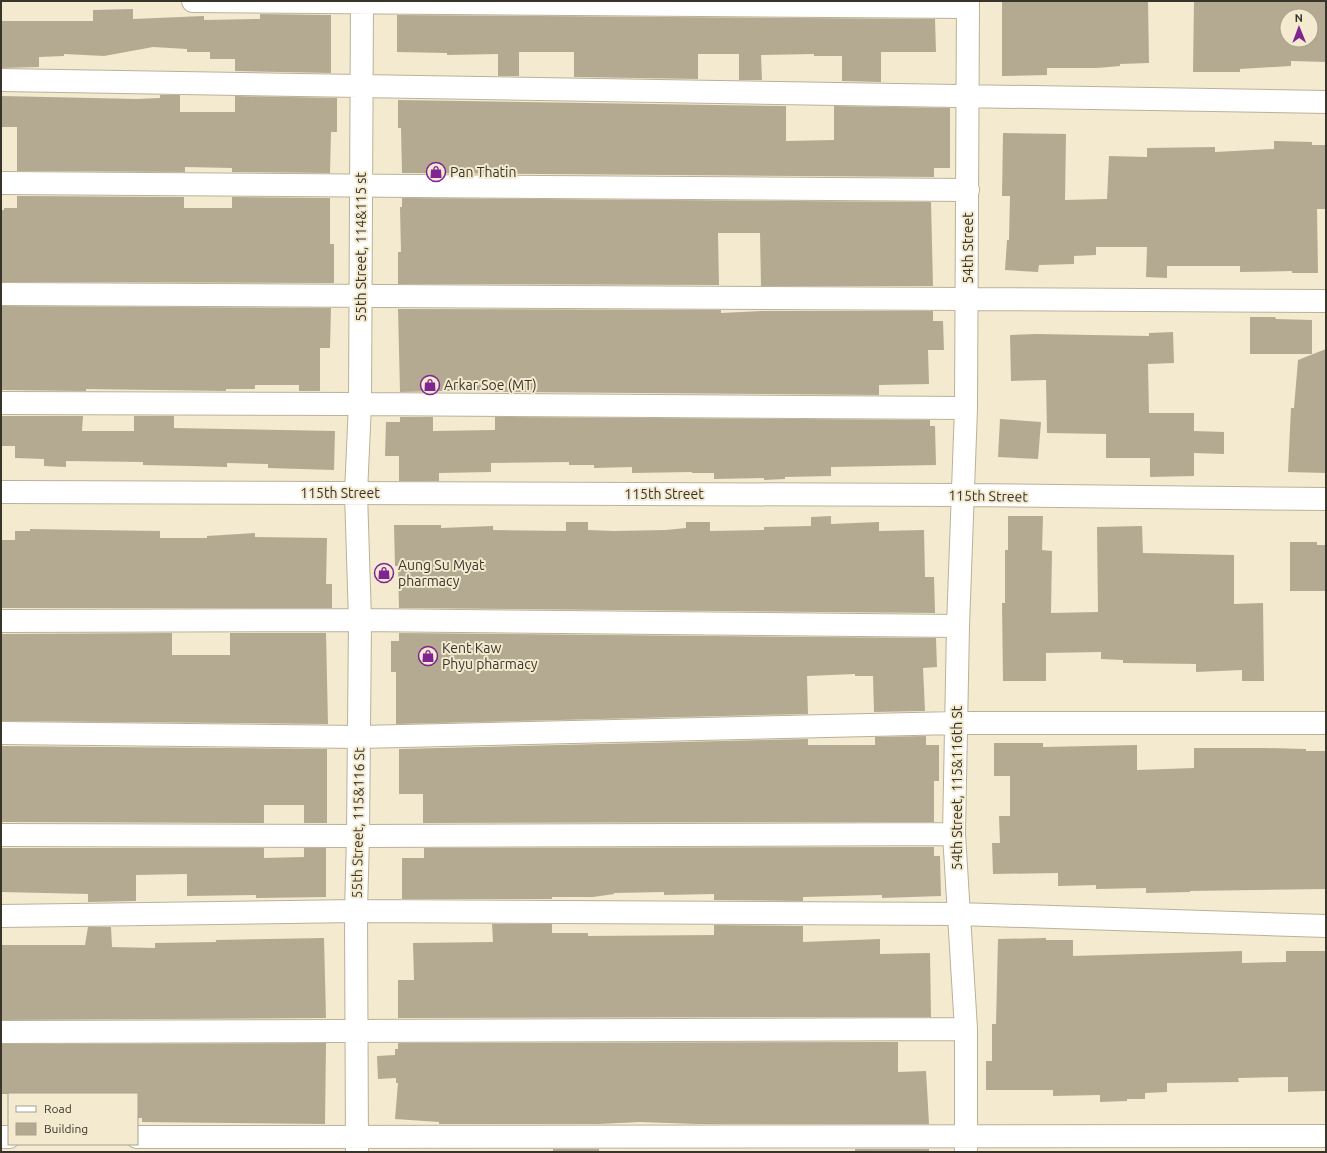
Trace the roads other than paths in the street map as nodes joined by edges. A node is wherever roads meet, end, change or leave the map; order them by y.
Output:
1 (193, 1) edge
2 (362, 2) edge
3 (968, 4) edge
4 (1, 80) edge
5 (362, 87) junction
6 (968, 96) junction
7 (1326, 102) edge
8 (1, 183) edge
9 (362, 186) junction
10 (968, 190) junction
11 (1, 294) edge
12 (361, 296) junction
13 (968, 299) junction
14 (1326, 301) edge
15 (1, 403) edge
16 (360, 404) junction
17 (966, 408) junction
18 (1, 492) edge
19 (356, 493) junction
20 (964, 495) junction
21 (1326, 499) edge
22 (360, 620) junction
23 (1, 621) edge
24 (958, 626) junction
25 (956, 723) junction
26 (1326, 723) edge
27 (1, 733) edge
28 (359, 737) junction
29 (954, 834) junction
30 (1, 835) edge
31 (358, 836) junction
32 (356, 911) junction
33 (959, 914) junction
34 (1, 916) edge
35 (1326, 926) edge
36 (966, 1029) junction
37 (358, 1030) junction
38 (1, 1032) edge
39 (1326, 1136) edge
40 (138, 1137) edge
41 (966, 1144) edge
42 (357, 1145) edge

1 - 2 street
2 - 3 street
2 - 5 street, 55th Street, 114&115 st
3 - 6 street, 54th Street
4 - 5 street
5 - 6 street
5 - 9 street, 55th Street, 114&115 st
6 - 7 street
6 - 10 street, 54th Street
8 - 9 street
9 - 10 street
9 - 12 street, 55th Street, 114&115 st
10 - 13 street, 54th Street
11 - 12 street
12 - 13 street
12 - 16 street, 55th Street, 114&115 st
13 - 14 street
13 - 17 street, 54th Street
15 - 16 street
16 - 17 street
16 - 19 street, 55th Street, 114&115 st
17 - 20 street, 54th Street
18 - 19 street, 115th Street
19 - 20 street, 115th Street
19 - 22 street, 55th Street, 115&116 St
20 - 21 street, 115th Street
20 - 24 street, 54th Street, 115&116th St
22 - 23 street
22 - 24 street
22 - 28 street, 55th Street, 115&116 St
24 - 25 street, 54th Street, 115&116th St
25 - 26 street
25 - 28 street
25 - 29 street, 54th Street, 115&116th St
27 - 28 street
28 - 31 street, 55th Street, 115&116 St
29 - 31 street
29 - 33 street, 54th Street, 115&116th St
30 - 31 street
31 - 32 street, 55th Street, 115&116 St
32 - 33 street
32 - 34 street
32 - 37 street, 55th Street, 115&116 St
33 - 35 street
33 - 36 street, 54th Street, 115&116th St
36 - 37 street
36 - 41 street, 54th Street, 115&116th St
37 - 38 street
37 - 42 street, 55th Street, 115&116 St
39 - 41 street
40 - 42 street
41 - 42 street

